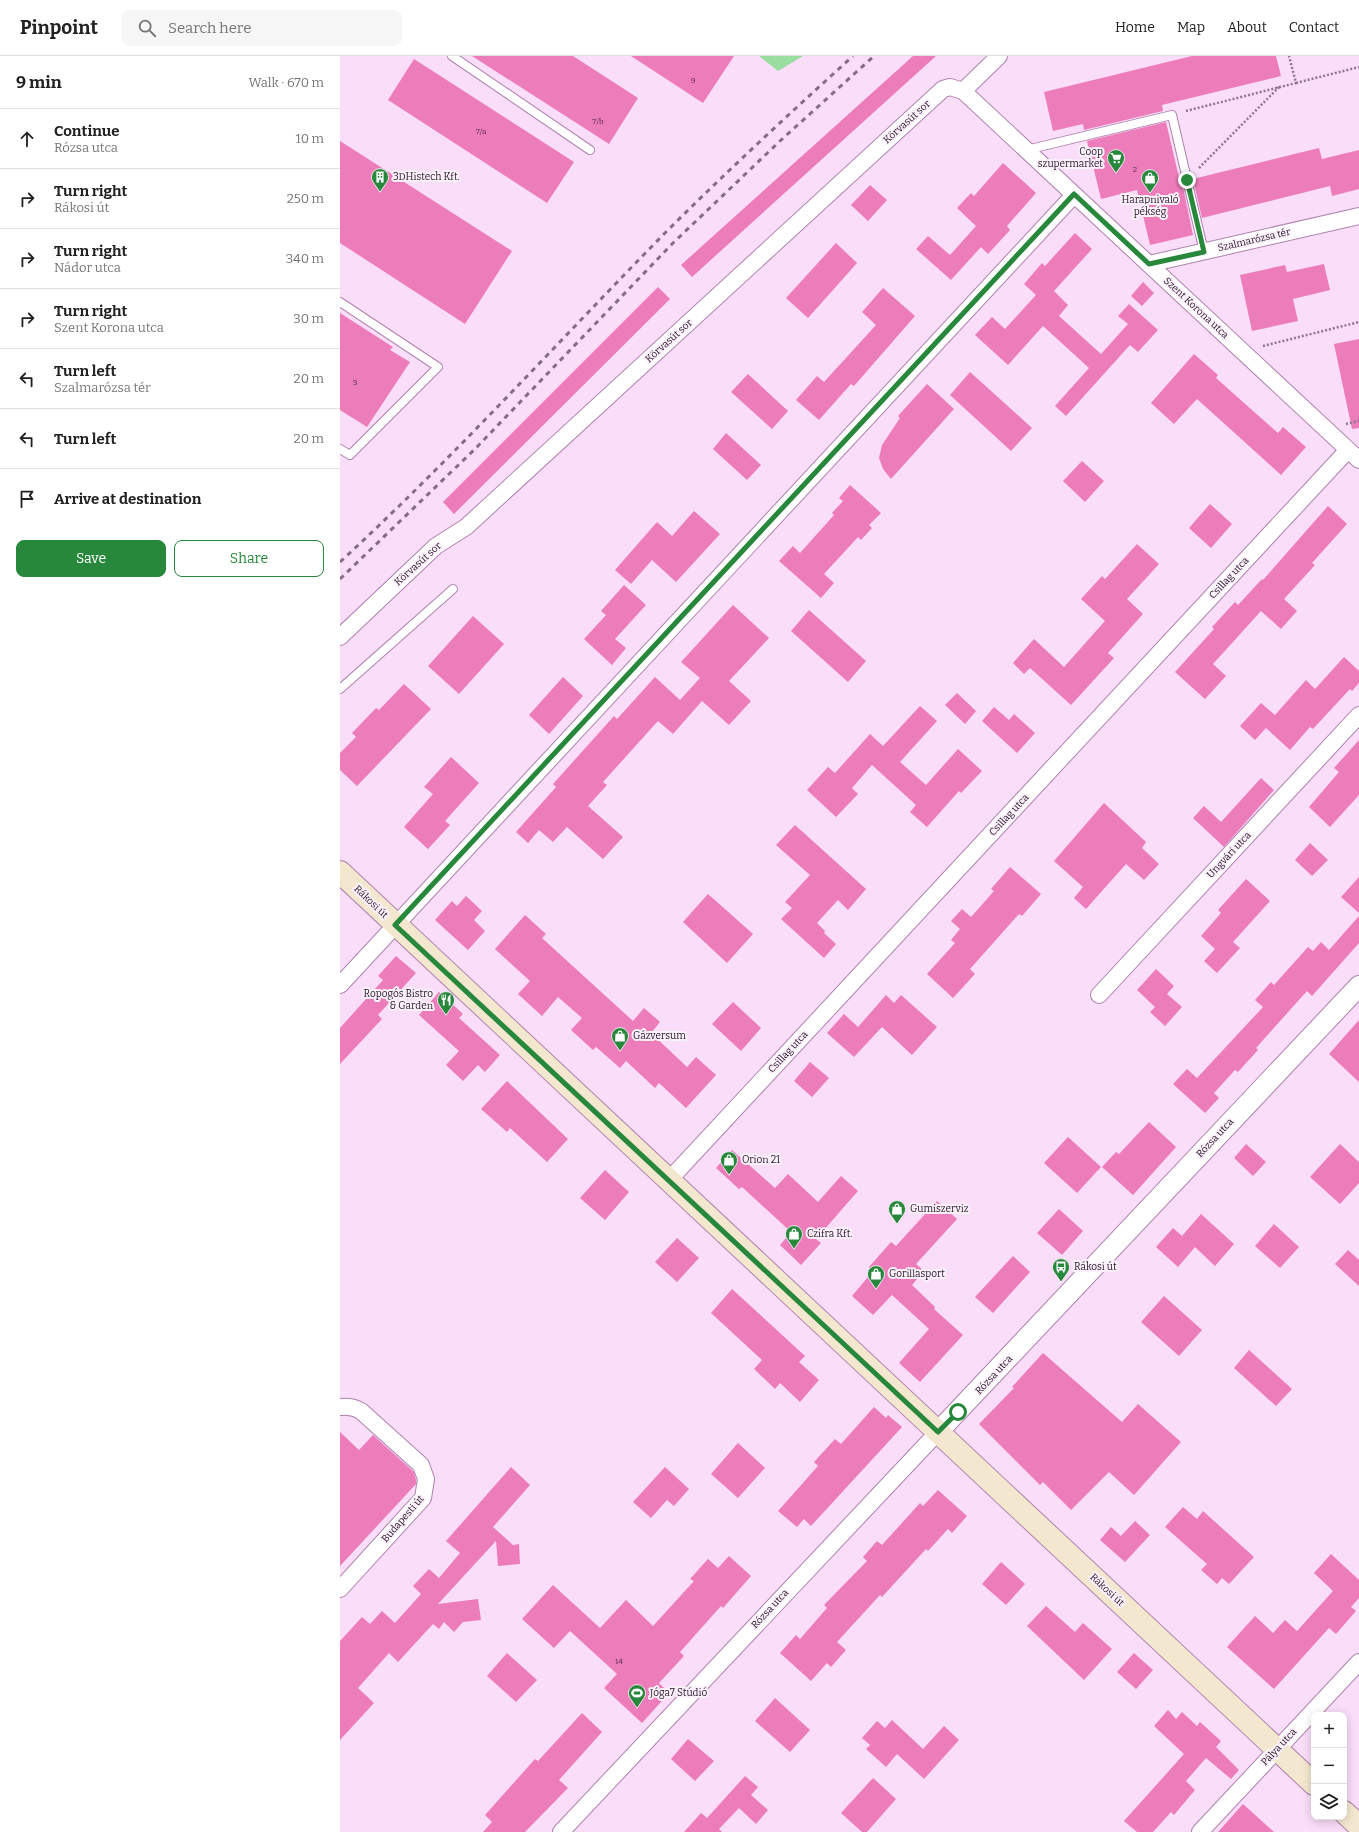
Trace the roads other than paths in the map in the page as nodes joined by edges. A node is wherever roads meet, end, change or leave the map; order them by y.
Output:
1 (452, 56) edge
2 (999, 56) edge
3 (963, 91) junction
4 (590, 150) dead end
5 (1026, 150) junction
6 (1074, 194) junction
7 (1359, 216) edge
8 (1204, 252) junction
9 (1149, 264) junction
10 (340, 302) edge
11 (340, 449) edge
12 (1354, 455) edge
13 (452, 590) dead end
14 (340, 637) edge
15 (340, 689) edge
16 (1359, 715) edge
17 (340, 872) edge
18 (395, 925) junction
19 (340, 985) edge
20 (1359, 986) edge
21 (1099, 995) dead end
22 (669, 1180) junction
23 (340, 1407) edge
24 (938, 1432) junction
25 (340, 1589) edge
26 (1359, 1662) edge
27 (1277, 1750) junction
28 (1311, 1781) edge
29 (1347, 1815) edge
30 (1359, 1826) edge
31 (561, 1832) edge
32 (1200, 1832) edge

1 - 4 lane
2 - 3 street
3 - 5 street, Szent Korona utca
3 - 14 street, Körvasút sor
5 - 6 street, Szent Korona utca
5 - 8 lane
6 - 9 street, Szent Korona utca
6 - 18 street
7 - 8 street, Szalmarózsa tér
8 - 9 street, Szalmarózsa tér
9 - 12 street, Szent Korona utca
10 - 11 lane
12 - 22 street, Csillag utca
13 - 15 lane
16 - 21 street, Ungvári utca
17 - 18 main road, Rákosi út
18 - 19 street
18 - 22 main road, Rákosi út
20 - 24 street, Rózsa utca
22 - 24 main road, Rákosi út
23 - 25 street, Budapesti út
24 - 27 main road, Rákosi út
24 - 31 street, Rózsa utca
26 - 27 street, Pálya utca
27 - 28 main road, Rákosi út
27 - 32 street, Pálya utca
29 - 30 main road

